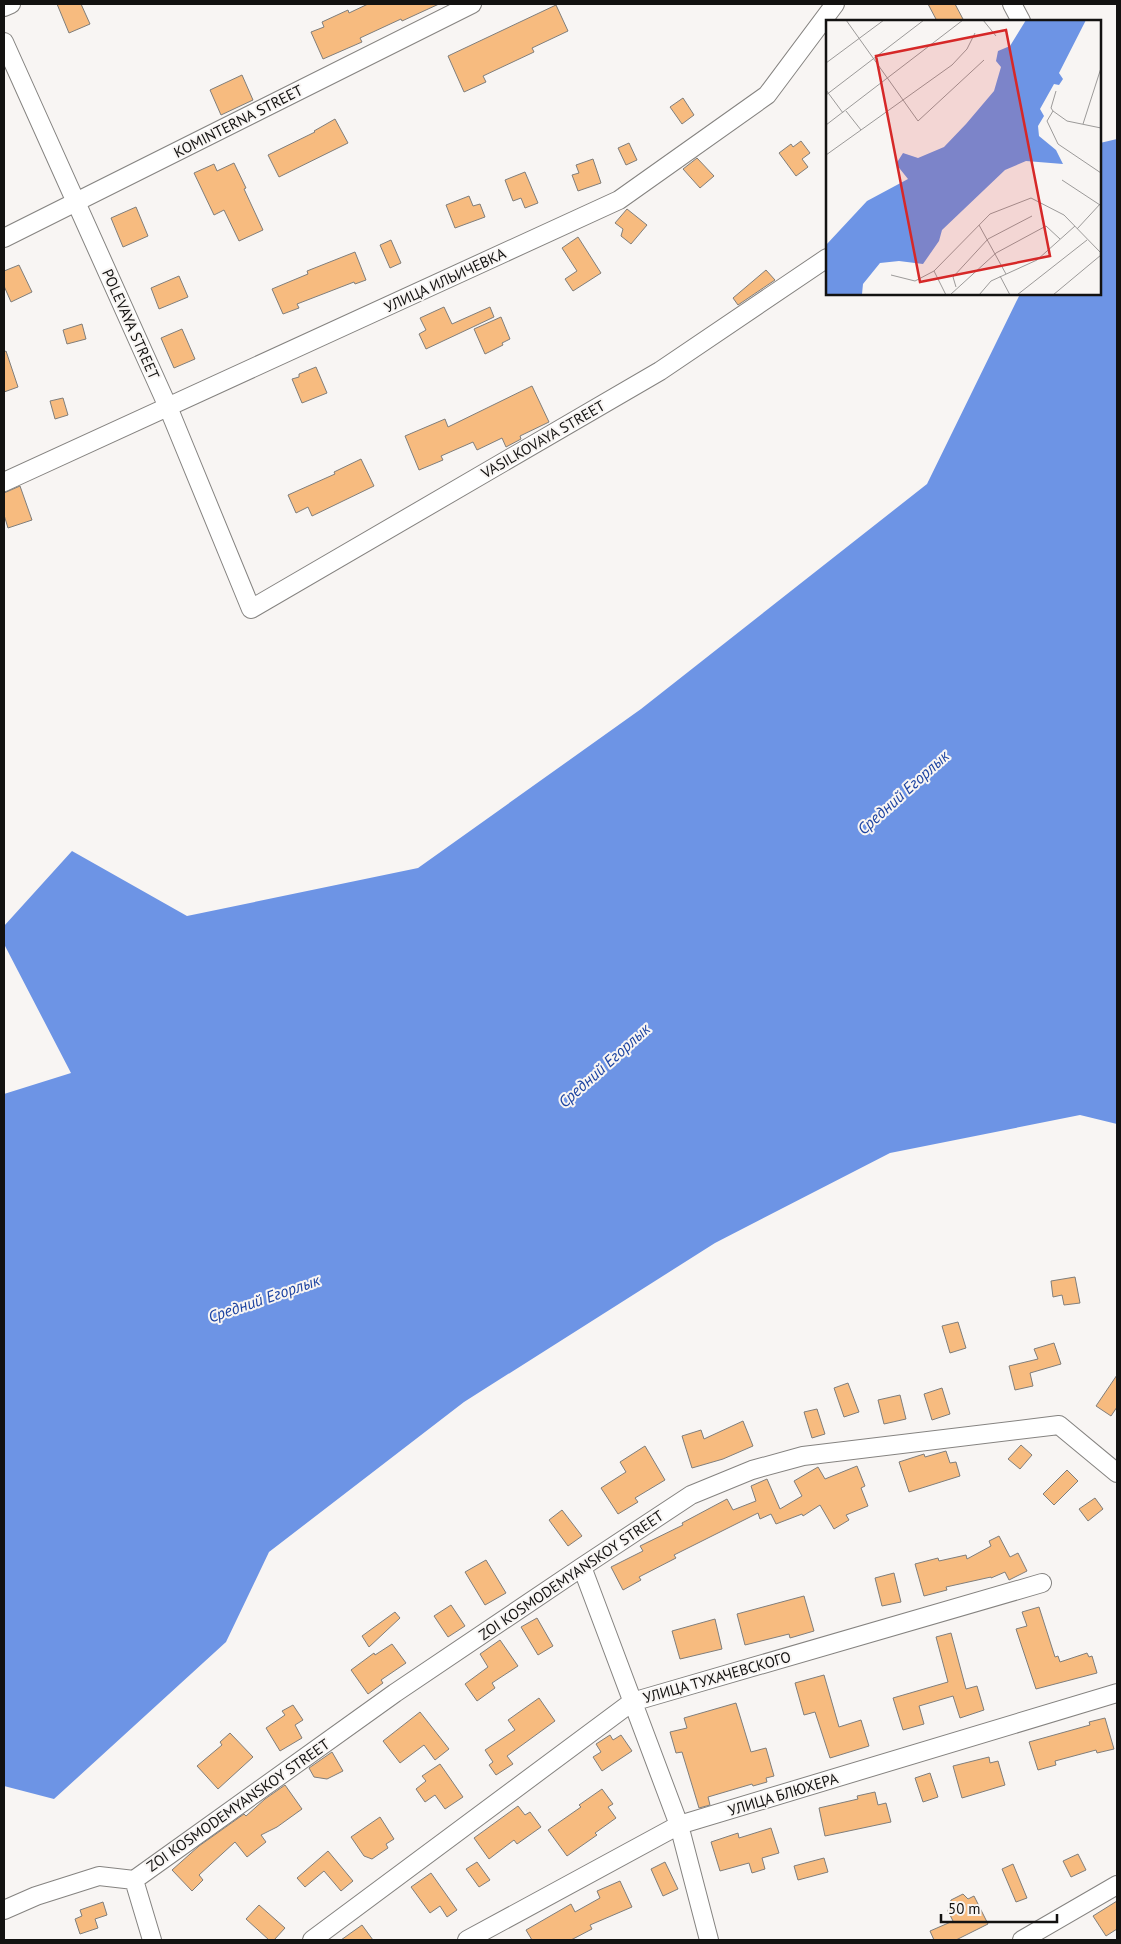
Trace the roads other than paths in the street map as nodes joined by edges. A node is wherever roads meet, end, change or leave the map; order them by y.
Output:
1 (11, 4) edge
2 (472, 4) edge
3 (834, 4) edge
4 (1012, 4) edge
5 (4, 7) edge
6 (1020, 20) edge
7 (4, 42) edge
8 (76, 202) junction
9 (4, 238) edge
10 (826, 259) edge
11 (168, 407) junction
12 (4, 482) edge
13 (251, 609) joint
14 (1117, 1473) edge
15 (582, 1567) junction
16 (1042, 1583) dead end
17 (1117, 1693) edge
18 (632, 1702) junction
19 (679, 1825) junction
20 (134, 1880) junction
21 (1117, 1885) edge
22 (4, 1910) edge
23 (152, 1940) edge
24 (312, 1940) edge
25 (467, 1940) edge
26 (710, 1940) edge
27 (1022, 1940) edge

1 - 5 street
2 - 8 street, KOMINTERNA STREET
3 - 11 street, УЛИЦА ИЛЬИЧЕВКА
4 - 6 street
7 - 8 street, POLEVAYA STREET
8 - 9 street, KOMINTERNA STREET
8 - 11 street, POLEVAYA STREET
10 - 13 street, VASILKOVAYA STREET
11 - 12 street, УЛИЦА ИЛЬИЧЕВКА
11 - 13 street, POLEVAYA STREET
14 - 15 street, ZOI KOSMODEMYANSKOY STREET
15 - 18 street
15 - 20 street, ZOI KOSMODEMYANSKOY STREET
16 - 18 street, УЛИЦА ТУХАЧЕВСКОГО
17 - 19 street, УЛИЦА БЛЮХЕРА
18 - 19 street
18 - 24 street, УЛИЦА ТУХАЧЕВСКОГО
19 - 25 street, УЛИЦА БЛЮХЕРА
19 - 26 street
20 - 22 street
20 - 23 street, ZOI KOSMODEMYANSKOY STREET
21 - 27 street

